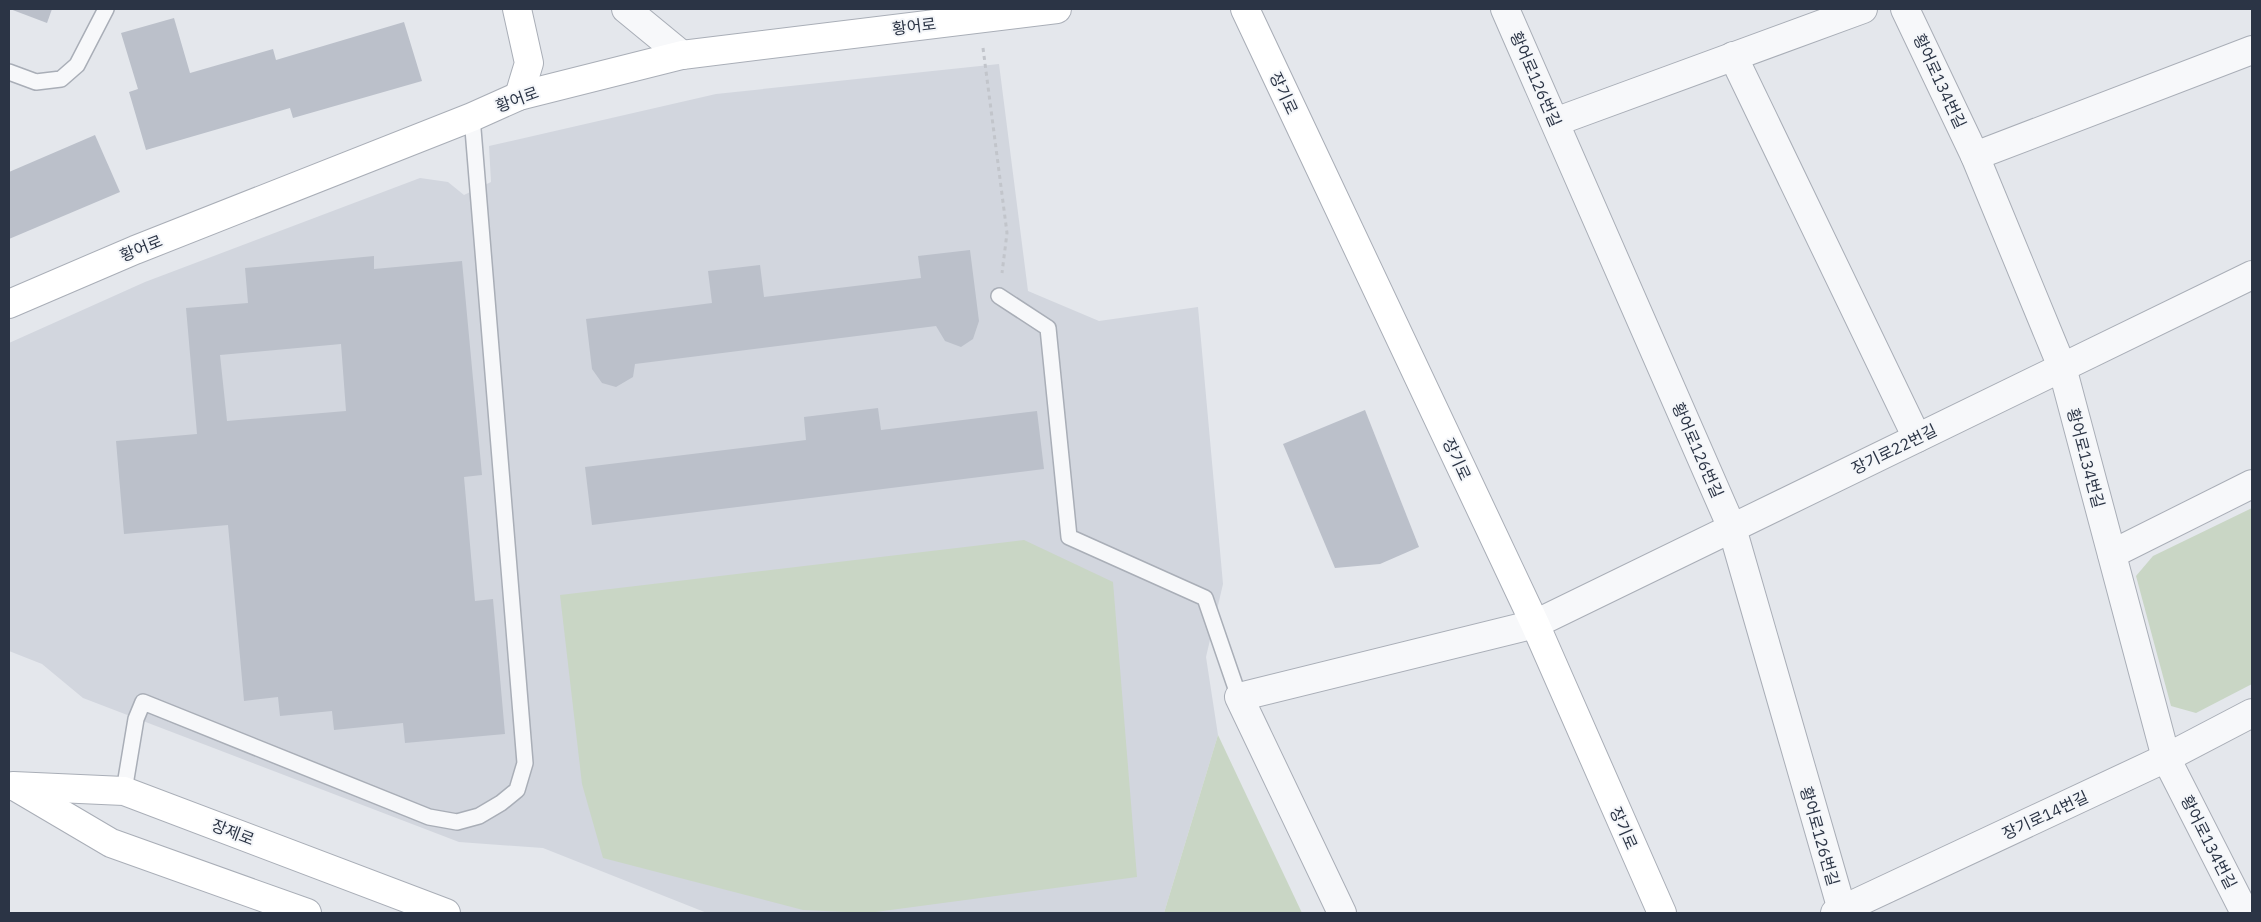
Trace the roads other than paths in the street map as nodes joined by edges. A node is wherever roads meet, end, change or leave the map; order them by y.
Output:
1 (106, 9) edge
2 (517, 9) edge
3 (626, 9) edge
4 (1057, 9) edge
5 (1245, 9) edge
6 (1505, 9) edge
7 (1862, 9) edge
8 (1905, 9) edge
9 (2252, 50) edge
10 (682, 55) junction
11 (1733, 56) junction
12 (9, 72) edge
13 (519, 96) junction
14 (472, 117) junction
15 (1554, 122) junction
16 (1975, 156) junction
17 (2252, 274) edge
18 (1000, 296) road end
19 (9, 304) edge
20 (2062, 367) junction
21 (1917, 438) junction
22 (2252, 484) edge
23 (1732, 528) junction
24 (2112, 554) junction
25 (1535, 624) junction
26 (1239, 697) junction
27 (2252, 713) edge
28 (2166, 758) junction
29 (11, 785) edge
30 (124, 791) junction
31 (1838, 912) edge
32 (307, 913) edge
33 (446, 913) edge
34 (1342, 913) edge
35 (1662, 913) edge
36 (2245, 913) edge

1 - 12 lane
2 - 13 street
3 - 10 street
4 - 10 street, 황어로
5 - 25 street, 장기로
6 - 15 street, 황어로126번길
7 - 11 street
8 - 16 street, 황어로134번길
9 - 16 street
10 - 13 street, 황어로
11 - 15 street
11 - 21 street
13 - 14 street, 황어로
14 - 19 street, 황어로
14 - 30 lane
15 - 23 street, 황어로126번길
16 - 20 street, 황어로134번길
17 - 20 street, 장기로22번길
18 - 26 lane
20 - 21 street, 장기로22번길
20 - 24 street, 황어로134번길
21 - 23 street, 장기로22번길
22 - 24 street
23 - 25 street, 장기로22번길
23 - 31 street, 황어로126번길
24 - 28 street, 황어로134번길
25 - 26 street, 장기로22번길
25 - 35 street, 장기로
26 - 34 street
27 - 28 street, 장기로14번길
28 - 31 street, 장기로14번길
28 - 36 street, 황어로134번길
29 - 30 street, 장제로
29 - 32 street, 장제로
30 - 33 street, 장제로

